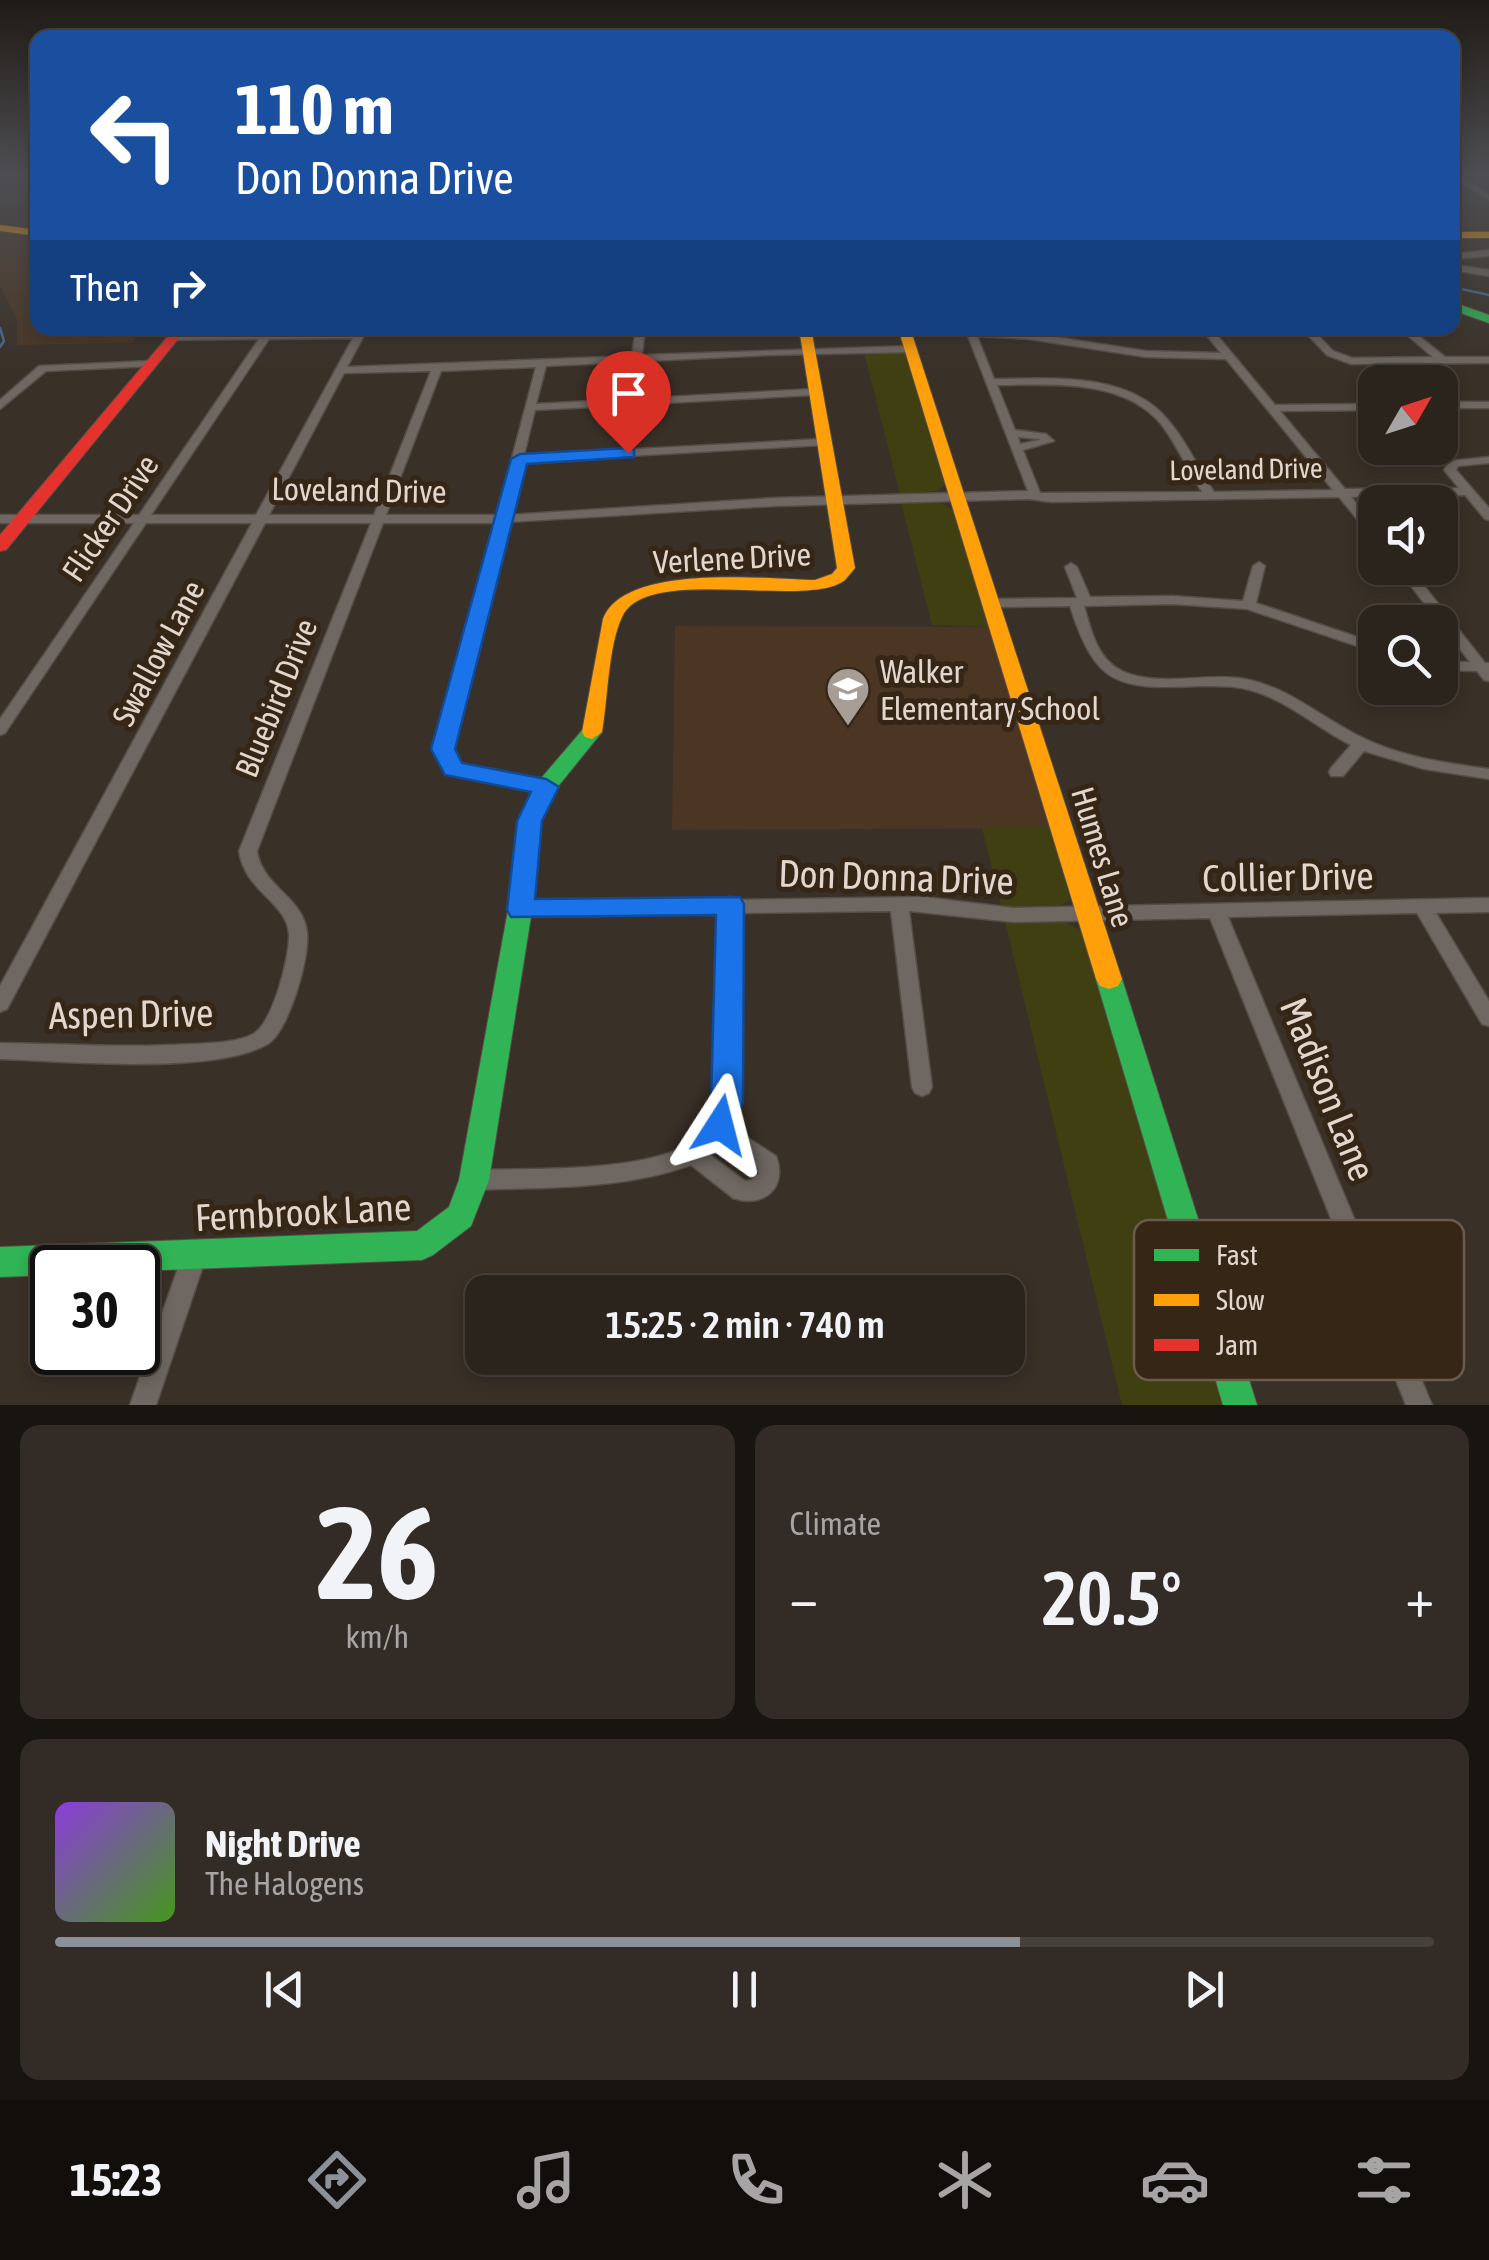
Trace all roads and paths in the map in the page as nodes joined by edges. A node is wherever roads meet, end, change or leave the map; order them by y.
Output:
1 (1489, 253) edge
2 (1460, 256) edge
3 (1460, 267) edge
4 (1489, 274) edge
5 (1460, 309) edge
6 (1489, 319) edge
7 (174, 335) edge
8 (244, 335) edge
9 (285, 335) edge
10 (359, 335) edge
11 (639, 335) edge
12 (806, 335) edge
13 (906, 335) edge
14 (972, 335) edge
15 (1018, 335) edge
16 (1212, 335) edge
17 (1313, 335) edge
18 (1412, 335) edge
19 (266, 336) junction
20 (910, 349) junction
21 (809, 350) junction
22 (637, 356) junction
23 (1228, 356) junction
24 (1442, 360) junction
25 (1489, 360) edge
26 (150, 364) junction
27 (541, 365) junction
28 (437, 369) junction
29 (343, 370) junction
30 (990, 382) junction
31 (813, 392) junction
32 (1489, 404) edge
33 (1458, 405) edge
34 (0, 406) edge
35 (532, 407) junction
36 (1358, 407) edge
37 (1272, 408) junction
38 (1012, 433) junction
39 (823, 442) junction
40 (1018, 448) junction
41 (520, 459) junction
42 (1489, 460) edge
43 (1466, 491) junction
44 (1338, 492) junction
45 (1210, 495) junction
46 (956, 496) junction
47 (1031, 496) junction
48 (834, 501) junction
49 (1358, 514) edge
50 (263, 516) junction
51 (1489, 516) edge
52 (143, 518) junction
53 (380, 518) junction
54 (0, 519) edge
55 (502, 519) junction
56 (22, 520) junction
57 (0, 546) edge
58 (1259, 566) dead end
59 (1071, 567) dead end
60 (1418, 585) edge
61 (993, 603) junction
62 (1081, 604) junction
63 (1249, 605) junction
64 (1358, 642) edge
65 (1458, 668) edge
66 (1486, 671) edge
67 (0, 730) edge
68 (1361, 744) junction
69 (1337, 772) dead end
70 (1489, 774) edge
71 (546, 787) junction
72 (730, 904) junction
73 (899, 904) junction
74 (1489, 905) edge
75 (1423, 906) junction
76 (520, 910) junction
77 (1217, 912) junction
78 (1089, 914) junction
79 (0, 1004) edge
80 (1489, 1018) edge
81 (263, 1038) joint
82 (0, 1051) edge
83 (922, 1087) dead end
84 (717, 1129) junction
85 (692, 1153) junction
86 (474, 1180) junction
87 (1183, 1220) edge
88 (1343, 1220) edge
89 (195, 1254) junction
90 (0, 1262) edge
91 (1232, 1380) edge
92 (1408, 1380) edge
93 (143, 1405) edge
94 (1240, 1405) edge
95 (1418, 1405) edge

1 - 2 street
3 - 4 street
5 - 6 street
7 - 26 street
8 - 19 street
9 - 19 street
10 - 29 street, Swallow Lane
11 - 22 street
12 - 21 street, Verlene Drive
13 - 20 street, Humes Lane
14 - 30 street
15 - 23 street
16 - 23 street
17 - 24 street
18 - 24 street
19 - 52 street, Flicker Drive
20 - 21 street
20 - 46 street, Humes Lane
21 - 22 street
21 - 31 street, Verlene Drive
22 - 27 street
23 - 37 street
24 - 25 street
26 - 34 street
26 - 56 street
27 - 28 street
27 - 35 street
28 - 29 street
28 - 53 street, Bluebird Drive
29 - 50 street, Swallow Lane
30 - 38 street
30 - 45 street
31 - 35 street
31 - 39 street, Verlene Drive
32 - 33 street
35 - 41 street
36 - 37 street
37 - 44 street
38 - 40 street
38 - 40 street
39 - 41 street
39 - 48 street, Verlene Drive
40 - 47 street
41 - 55 street
42 - 43 street
43 - 44 street, Loveland Drive
43 - 51 street
44 - 45 street, Loveland Drive
44 - 49 street
45 - 47 street, Loveland Drive
46 - 47 street, Loveland Drive
46 - 48 street, Loveland Drive
46 - 61 street, Humes Lane
48 - 55 street, Loveland Drive
48 - 71 street, Verlene Drive
50 - 52 street, Loveland Drive
50 - 53 street, Loveland Drive
50 - 79 street, Swallow Lane
52 - 56 street, Loveland Drive
52 - 67 street, Flicker Drive
53 - 55 street, Loveland Drive
53 - 81 street, Bluebird Drive
54 - 56 street, Loveland Drive
55 - 71 street
56 - 57 street
58 - 63 street
59 - 62 street
60 - 66 street
61 - 62 street
61 - 78 street, Humes Lane
62 - 63 street
62 - 68 street
63 - 64 street
65 - 66 street
68 - 69 street
68 - 70 street
71 - 76 street, Verlene Drive
72 - 73 street, Don Donna Drive
72 - 76 street, Don Donna Drive
72 - 84 street
73 - 78 street, Don Donna Drive
73 - 83 street
74 - 75 street, Collier Drive
75 - 77 street, Collier Drive
75 - 80 street
76 - 86 street, Verlene Drive
77 - 78 street, Collier Drive
77 - 88 street, Madison Lane
78 - 87 street, Humes Lane
81 - 82 street, Aspen Drive
84 - 85 street
84 - 85 street
85 - 86 street
86 - 89 street, Fernbrook Lane
89 - 90 street, Fernbrook Lane
89 - 93 street
91 - 94 street, Humes Lane
92 - 95 street, Madison Lane

